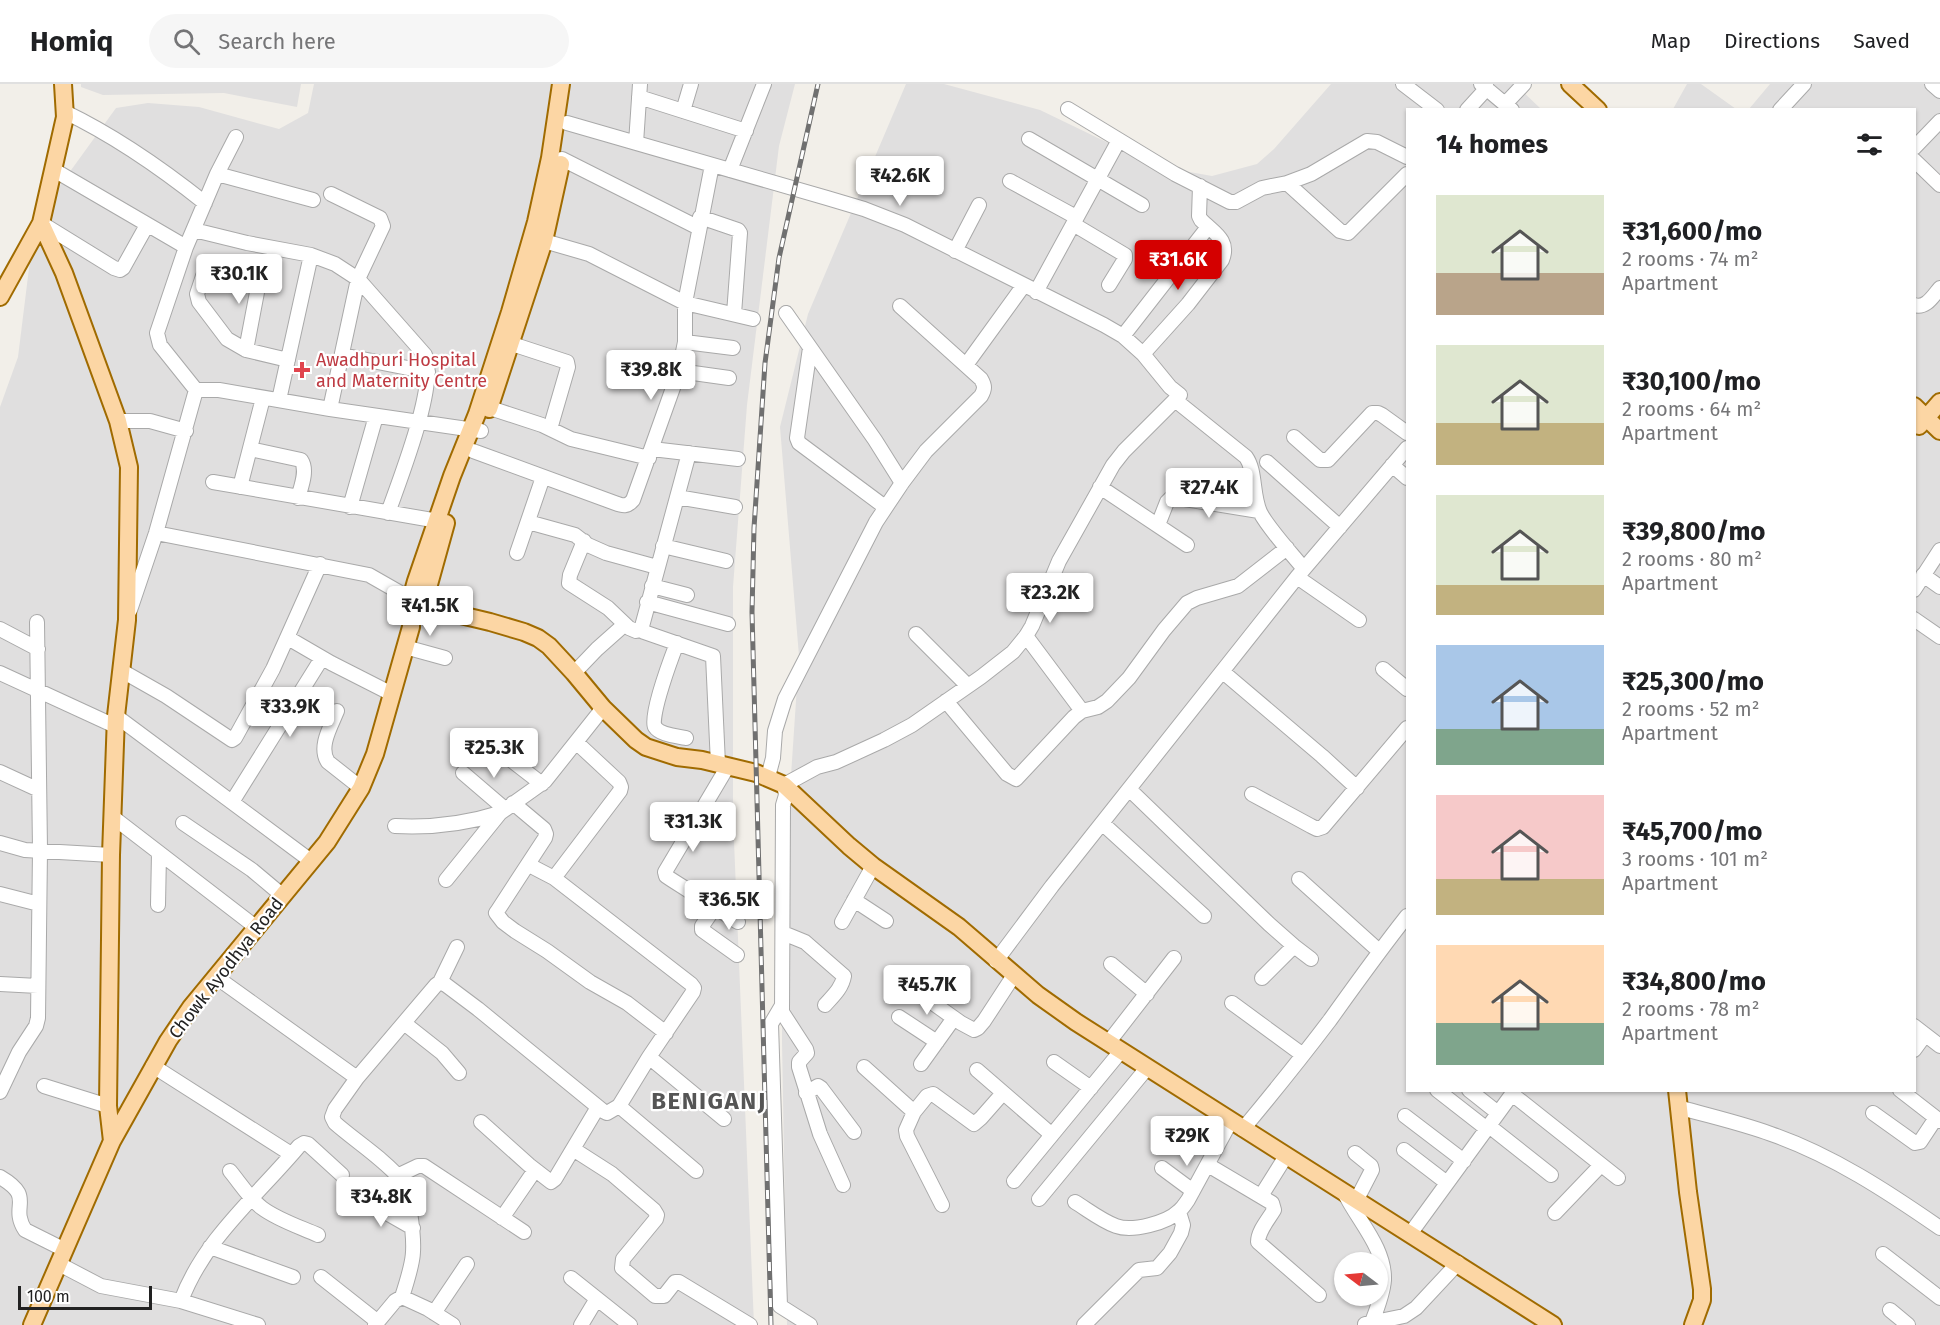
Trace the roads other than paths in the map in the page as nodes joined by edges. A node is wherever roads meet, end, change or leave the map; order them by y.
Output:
1 (63, 84) edge
2 (561, 84) edge
3 (571, 84) edge
4 (691, 84) edge
5 (764, 84) edge
6 (1403, 84) edge
7 (1524, 84) edge
8 (1558, 84) edge
9 (1570, 84) edge
10 (1804, 84) edge
11 (1812, 84) edge
12 (1484, 86) edge
13 (640, 91) edge
14 (1509, 106) edge
15 (1434, 108) edge
16 (1468, 108) edge
17 (1583, 108) edge
18 (1596, 108) edge
19 (1782, 108) edge
20 (1792, 108) edge
21 (1068, 109) dead end
22 (683, 111) junction
23 (65, 112) junction
24 (1940, 121) edge
25 (567, 123) junction
26 (746, 131) junction
27 (236, 136) dead end
28 (1029, 139) dead end
29 (1119, 140) junction
30 (636, 143) junction
31 (1916, 146) edge
32 (1406, 156) edge
33 (562, 159) junction
34 (1916, 162) edge
35 (712, 165) junction
36 (54, 170) junction
37 (730, 170) junction
38 (217, 174) junction
39 (1406, 175) edge
40 (1097, 180) junction
41 (1010, 181) dead end
42 (1287, 183) junction
43 (1940, 185) edge
44 (1200, 186) junction
45 (331, 194) dead end
46 (313, 200) dead end
47 (205, 203) junction
48 (979, 205) dead end
49 (1142, 205) dead end
50 (1075, 221) junction
51 (41, 223) junction
52 (699, 223) junction
53 (147, 225) junction
54 (1208, 227) junction
55 (194, 230) junction
56 (544, 241) junction
57 (186, 247) junction
58 (955, 251) junction
59 (311, 255) junction
60 (358, 279) junction
61 (1109, 285) dead end
62 (1940, 288) edge
63 (1030, 289) junction
64 (0, 297) edge
65 (685, 303) junction
66 (1916, 305) edge
67 (900, 306) dead end
68 (786, 313) dead end
69 (734, 314) junction
70 (753, 319) dead end
71 (1123, 336) junction
72 (513, 338) junction
73 (686, 342) junction
74 (733, 348) dead end
75 (810, 348) junction
76 (246, 350) junction
77 (1143, 354) junction
78 (342, 355) junction
79 (288, 360) junction
80 (966, 365) junction
81 (679, 370) junction
82 (428, 372) junction
83 (729, 378) dead end
84 (196, 390) junction
85 (263, 398) junction
86 (279, 400) junction
87 (1175, 400) junction
88 (1940, 402) edge
89 (490, 408) junction
90 (330, 409) junction
91 (376, 416) junction
92 (118, 421) junction
93 (419, 422) junction
94 (1929, 424) edge
95 (550, 429) junction
96 (476, 430) junction
97 (186, 431) junction
98 (1406, 432) edge
99 (1294, 437) dead end
100 (250, 449) junction
101 (1406, 449) edge
102 (473, 451) junction
103 (650, 453) junction
104 (689, 453) junction
105 (738, 459) dead end
106 (1267, 462) dead end
107 (1392, 465) junction
108 (543, 477) junction
109 (1406, 477) edge
110 (213, 482) dead end
111 (902, 483) junction
112 (1100, 487) junction
113 (240, 488) junction
114 (677, 496) junction
115 (298, 498) junction
116 (350, 507) junction
117 (735, 507) dead end
118 (885, 507) junction
119 (1259, 510) junction
120 (388, 513) junction
121 (441, 522) junction
122 (528, 522) junction
123 (1158, 525) junction
124 (1340, 527) junction
125 (156, 533) junction
126 (584, 542) junction
127 (1187, 545) dead end
128 (663, 546) junction
129 (1287, 548) junction
130 (1940, 550) edge
131 (517, 553) dead end
132 (726, 561) dead end
133 (320, 564) junction
134 (657, 567) junction
135 (1300, 573) junction
136 (1923, 575) junction
137 (652, 586) junction
138 (1916, 587) edge
139 (1940, 587) edge
140 (687, 595) dead end
141 (417, 602) junction
142 (647, 602) junction
143 (127, 620) junction
144 (1916, 620) edge
145 (1359, 621) dead end
146 (38, 622) dead end
147 (728, 624) dead end
148 (624, 625) junction
149 (0, 629) edge
150 (641, 630) junction
151 (916, 634) dead end
152 (1026, 636) junction
153 (1940, 637) edge
154 (288, 638) junction
155 (677, 643) junction
156 (405, 647) junction
157 (38, 649) junction
158 (322, 658) junction
159 (446, 658) dead end
160 (1383, 669) dead end
161 (122, 671) junction
162 (1223, 672) junction
163 (0, 673) edge
164 (574, 673) junction
165 (968, 686) junction
166 (393, 688) junction
167 (1406, 689) edge
168 (38, 691) junction
169 (946, 702) junction
170 (603, 708) junction
171 (337, 711) dead end
172 (1082, 711) junction
173 (116, 721) junction
174 (1406, 729) edge
175 (686, 738) dead end
176 (576, 742) junction
177 (494, 746) dead end
178 (723, 765) junction
179 (0, 772) edge
180 (463, 772) dead end
181 (768, 777) junction
182 (542, 784) junction
183 (784, 784) junction
184 (361, 788) junction
185 (1357, 788) junction
186 (1129, 789) junction
187 (39, 790) junction
188 (1252, 794) dead end
189 (232, 802) junction
190 (506, 808) junction
191 (114, 818) junction
192 (183, 823) dead end
193 (1102, 823) junction
194 (395, 826) dead end
195 (0, 843) edge
196 (40, 850) junction
197 (159, 853) junction
198 (111, 855) junction
199 (311, 861) junction
200 (529, 865) junction
201 (873, 866) junction
202 (554, 878) junction
203 (1299, 879) dead end
204 (446, 880) dead end
205 (0, 894) edge
206 (283, 896) junction
207 (854, 900) junction
208 (39, 904) junction
209 (158, 906) dead end
210 (715, 907) junction
211 (1204, 916) dead end
212 (1406, 917) edge
213 (886, 921) dead end
214 (738, 922) dead end
215 (842, 922) dead end
216 (257, 928) junction
217 (783, 933) junction
218 (1294, 946) junction
219 (457, 947) dead end
220 (1379, 951) junction
221 (737, 955) dead end
222 (1174, 958) dead end
223 (1311, 959) dead end
224 (996, 961) junction
225 (1111, 964) dead end
226 (1014, 975) junction
227 (216, 977) junction
228 (1262, 978) dead end
229 (440, 982) junction
230 (0, 984) edge
231 (38, 986) junction
232 (916, 991) dead end
233 (1147, 993) junction
234 (1232, 1003) dead end
235 (825, 1005) dead end
236 (781, 1007) junction
237 (899, 1017) dead end
238 (954, 1018) junction
239 (404, 1023) junction
240 (1916, 1027) edge
241 (666, 1032) junction
242 (1935, 1039) edge
243 (937, 1042) junction
244 (1115, 1047) junction
245 (1916, 1049) edge
246 (1303, 1055) junction
247 (649, 1057) junction
248 (1054, 1062) dead end
249 (921, 1064) dead end
250 (153, 1066) junction
251 (864, 1067) dead end
252 (1148, 1068) junction
253 (977, 1071) dead end
254 (459, 1073) dead end
255 (357, 1078) junction
256 (44, 1086) dead end
257 (1091, 1088) junction
258 (0, 1092) edge
259 (1440, 1092) edge
260 (1472, 1092) edge
261 (1514, 1092) edge
262 (1903, 1092) edge
263 (806, 1093) junction
264 (1003, 1093) junction
265 (1678, 1099) edge
266 (108, 1106) junction
267 (618, 1106) junction
268 (598, 1107) junction
269 (914, 1112) junction
270 (1498, 1113) junction
271 (1873, 1113) dead end
272 (1405, 1116) dead end
273 (724, 1119) dead end
274 (1938, 1119) edge
275 (481, 1122) dead end
276 (1237, 1125) junction
277 (1488, 1128) junction
278 (854, 1132) dead end
279 (1052, 1135) junction
280 (112, 1141) junction
281 (573, 1149) junction
282 (1404, 1150) dead end
283 (1355, 1153) dead end
284 (291, 1154) junction
285 (1286, 1156) junction
286 (1464, 1161) junction
287 (1208, 1165) junction
288 (1601, 1165) junction
289 (1162, 1168) dead end
290 (535, 1170) junction
291 (230, 1171) dead end
292 (696, 1171) dead end
293 (342, 1175) dead end
294 (1551, 1175) dead end
295 (397, 1176) junction
296 (0, 1178) edge
297 (1618, 1178) dead end
298 (1014, 1181) dead end
299 (1447, 1183) junction
300 (843, 1185) dead end
301 (1193, 1191) junction
302 (1261, 1196) junction
303 (252, 1198) junction
304 (1351, 1198) junction
305 (1039, 1199) dead end
306 (364, 1200) dead end
307 (1076, 1202) dead end
308 (942, 1205) dead end
309 (1179, 1212) junction
310 (1555, 1212) dead end
311 (502, 1218) junction
312 (413, 1228) junction
313 (1940, 1228) edge
314 (524, 1232) dead end
315 (1410, 1234) junction
316 (318, 1235) dead end
317 (210, 1247) junction
318 (1883, 1254) dead end
319 (62, 1257) junction
320 (1458, 1263) junction
321 (467, 1264) dead end
322 (293, 1277) dead end
323 (321, 1277) dead end
324 (571, 1278) dead end
325 (1937, 1290) edge
326 (1319, 1295) dead end
327 (402, 1297) junction
328 (597, 1300) junction
329 (181, 1302) junction
330 (1890, 1310) dead end
331 (434, 1313) junction
332 (377, 1323) edge
333 (1368, 1323) edge
334 (32, 1325) edge
335 (258, 1325) edge
336 (453, 1325) edge
337 (581, 1325) edge
338 (630, 1325) edge
339 (750, 1325) edge
340 (810, 1325) edge
341 (1084, 1325) edge
342 (1553, 1325) edge
343 (1693, 1325) edge
344 (1908, 1325) edge

1 - 23 main road
2 - 96 main road
3 - 25 main road
4 - 22 street
5 - 26 street
6 - 15 street
7 - 14 street
8 - 17 main road
9 - 18 main road
10 - 19 street
11 - 20 street
12 - 14 street
12 - 16 street
13 - 22 street
13 - 30 street
21 - 29 street
22 - 26 street
23 - 36 main road
23 - 47 street
24 - 31 street
25 - 30 street
25 - 33 main road
26 - 37 street
27 - 38 street
28 - 40 street
29 - 40 street
29 - 44 street
30 - 35 street
32 - 42 street
33 - 52 street
33 - 56 main road
34 - 43 street
35 - 37 street
35 - 52 street
36 - 51 main road
36 - 53 street
37 - 58 street
38 - 46 street
38 - 47 street
39 - 42 street
40 - 49 street
40 - 50 street
41 - 50 street
42 - 44 street
44 - 54 street
45 - 60 street
47 - 55 street
48 - 58 street
50 - 61 street
50 - 63 street
51 - 53 street
51 - 64 main road
51 - 92 main road
52 - 65 street
52 - 69 street
53 - 57 street
54 - 71 street
54 - 77 street
55 - 57 street
55 - 59 street
56 - 65 street
56 - 72 main road
57 - 84 street
58 - 63 street
59 - 60 street
59 - 79 street
60 - 78 street
60 - 82 street
62 - 66 street
63 - 71 street
63 - 80 street
65 - 69 street
65 - 73 street
67 - 80 street
68 - 75 street
69 - 70 street
71 - 77 street
72 - 89 main road
72 - 95 street
73 - 74 street
73 - 81 street
75 - 111 street
75 - 118 street
76 - 76 street
76 - 79 street
77 - 87 street
78 - 82 street
78 - 90 street
79 - 86 street
80 - 111 street
81 - 83 street
81 - 103 street
82 - 93 street
84 - 85 street
84 - 97 street
85 - 86 street
85 - 100 street
86 - 90 street
87 - 112 street
87 - 119 street
88 - 94 main road
89 - 95 street
89 - 96 main road
90 - 91 street
91 - 93 street
91 - 116 street
92 - 97 street
92 - 143 main road
93 - 96 street
93 - 120 street
95 - 103 street
96 - 102 main road
96 - 121 main road
97 - 125 street
98 - 99 street
100 - 113 street
100 - 115 street
101 - 107 street
102 - 108 street
102 - 121 main road
103 - 104 street
103 - 108 street
104 - 105 street
104 - 114 street
106 - 124 street
107 - 109 street
107 - 124 street
108 - 122 street
110 - 113 street
111 - 118 street
112 - 123 street
112 - 152 street
113 - 115 street
114 - 117 street
114 - 128 street
115 - 116 street
116 - 120 street
118 - 181 street
119 - 123 street
119 - 129 street
120 - 121 street
121 - 141 main road, Chowk Ayodhya Road
122 - 126 street
122 - 131 street
123 - 127 street
124 - 135 street
125 - 133 street
125 - 143 street
126 - 134 street
126 - 148 street
128 - 132 street
128 - 134 street
129 - 135 street
129 - 172 street
130 - 136 street
133 - 141 street
133 - 154 street
134 - 137 street
135 - 145 street
135 - 162 street
136 - 138 street
136 - 139 street
137 - 140 street
137 - 142 street
141 - 156 main road, Chowk Ayodhya Road
141 - 164 main road
142 - 147 street
142 - 150 street
143 - 161 main road
144 - 153 street
146 - 157 street
148 - 150 street
148 - 164 street
149 - 157 street
150 - 155 street
151 - 165 street
152 - 165 street
152 - 172 street
154 - 158 street
154 - 161 street
155 - 175 street
155 - 178 street
156 - 159 street
156 - 166 main road, Chowk Ayodhya Road
157 - 168 street
158 - 166 street
158 - 189 street
160 - 167 street
161 - 173 main road
162 - 185 street
162 - 186 street
163 - 168 street
164 - 170 main road
165 - 169 street
166 - 184 main road, Chowk Ayodhya Road
168 - 173 street
168 - 187 street
169 - 172 street
169 - 183 street
170 - 176 street
170 - 178 main road
171 - 184 street
173 - 189 street
173 - 191 main road
174 - 185 street
176 - 182 street
176 - 202 street
177 - 182 street
178 - 181 main road
178 - 210 street
179 - 187 street
180 - 190 street
181 - 183 main road
182 - 190 street
183 - 201 main road
183 - 217 street
184 - 199 main road, Chowk Ayodhya Road
185 - 188 street
186 - 193 street
186 - 218 street
187 - 196 street
189 - 199 street
190 - 194 street
190 - 200 street
190 - 204 street
191 - 197 street
191 - 198 main road
192 - 206 street
193 - 211 street
193 - 224 street
195 - 196 street
196 - 198 street
196 - 208 street
197 - 209 street
197 - 216 street
198 - 266 main road
199 - 206 main road, Chowk Ayodhya Road
200 - 202 street
200 - 241 street
201 - 207 street
201 - 224 main road
202 - 241 street
203 - 220 street
205 - 208 street
206 - 216 main road, Chowk Ayodhya Road
207 - 213 street
207 - 215 street
208 - 231 street
210 - 214 street
210 - 221 street
212 - 220 street
216 - 227 main road, Chowk Ayodhya Road
217 - 235 street
217 - 236 street
218 - 223 street
218 - 228 street
219 - 229 street
220 - 246 street
222 - 233 street
224 - 226 main road
225 - 233 street
226 - 238 street
226 - 244 main road
227 - 250 main road, Chowk Ayodhya Road
227 - 255 street
229 - 239 street
229 - 268 street
230 - 231 street
231 - 258 street
232 - 238 street
233 - 244 street
234 - 246 street
236 - 263 street
236 - 340 street
237 - 243 street
238 - 243 street
239 - 254 street
239 - 255 street
240 - 242 street
241 - 247 street
242 - 245 street
243 - 249 street
244 - 252 main road
244 - 257 street
246 - 276 street
247 - 267 street
247 - 273 street
248 - 257 street
250 - 280 main road, Chowk Ayodhya Road
250 - 284 street
251 - 269 street
252 - 276 main road
252 - 305 street
253 - 264 street
255 - 295 street
256 - 266 street
257 - 279 street
259 - 277 street
260 - 270 street
261 - 270 street
261 - 288 street
262 - 274 street
263 - 278 street
263 - 300 street
264 - 269 street
264 - 279 street
265 - 313 street
265 - 343 main road
266 - 280 main road
267 - 268 street
267 - 292 street
268 - 281 street
269 - 308 street
270 - 277 street
271 - 274 street
272 - 286 street
275 - 290 street
276 - 285 main road
276 - 287 street
277 - 286 street
277 - 294 street
279 - 298 street
280 - 319 main road, Chowk Ayodhya Road
281 - 290 street
281 - 339 street
282 - 299 street
283 - 304 street
284 - 293 street
284 - 303 street
285 - 302 street
285 - 304 main road
286 - 299 street
287 - 301 street
287 - 302 street
288 - 297 street
288 - 310 street
289 - 301 street
290 - 311 street
291 - 303 street
295 - 311 street
295 - 312 street
296 - 319 street
299 - 315 street
301 - 309 street
302 - 326 street
303 - 316 street
303 - 317 street
304 - 315 main road
304 - 333 street
306 - 312 street
307 - 309 street
309 - 341 street
311 - 314 street
312 - 327 street
315 - 320 main road
317 - 322 street
317 - 329 street
318 - 325 street
319 - 329 street
319 - 334 main road, Chowk Ayodhya Road
320 - 333 street
320 - 342 main road
321 - 331 street
323 - 332 street
324 - 328 street
327 - 331 street
327 - 332 street
328 - 337 street
328 - 338 street
329 - 335 street
330 - 344 street
331 - 336 street

